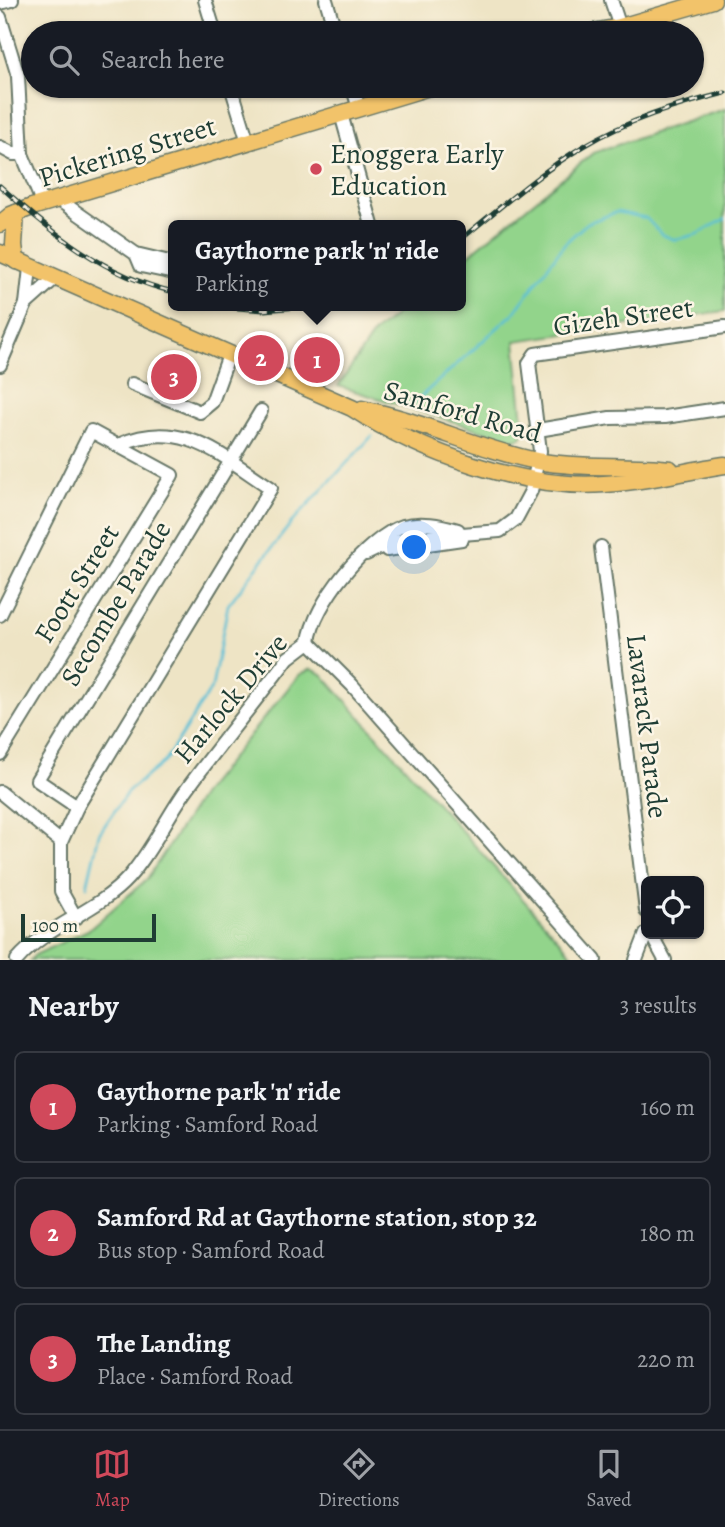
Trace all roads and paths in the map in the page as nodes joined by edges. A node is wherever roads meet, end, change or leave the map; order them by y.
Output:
1 (12, 0) edge
2 (205, 0) edge
3 (326, 0) edge
4 (611, 0) edge
5 (713, 0) edge
6 (0, 3) edge
7 (0, 17) edge
8 (211, 21) edge
9 (332, 21) edge
10 (614, 21) edge
11 (644, 21) edge
12 (235, 98) edge
13 (356, 98) edge
14 (393, 98) edge
15 (359, 108) junction
16 (341, 114) junction
17 (248, 142) junction
18 (0, 147) edge
19 (22, 154) junction
20 (51, 202) junction
21 (16, 213) junction
22 (371, 220) edge
23 (0, 224) edge
24 (0, 253) edge
25 (136, 254) junction
26 (168, 261) edge
27 (23, 265) junction
28 (168, 272) edge
29 (54, 279) junction
30 (26, 304) junction
31 (725, 327) edge
32 (229, 355) junction
33 (0, 365) edge
34 (132, 384) dead end
35 (352, 408) junction
36 (725, 408) edge
37 (261, 411) dead end
38 (538, 430) junction
39 (118, 445) junction
40 (230, 461) junction
41 (539, 461) junction
42 (725, 465) edge
43 (684, 471) junction
44 (534, 481) junction
45 (471, 535) junction
46 (601, 547) dead end
47 (366, 554) junction
48 (0, 615) edge
49 (309, 642) junction
50 (0, 754) edge
51 (0, 792) edge
52 (77, 807) junction
53 (61, 842) junction
54 (642, 876) edge
55 (76, 918) junction
56 (646, 939) edge
57 (652, 939) edge
58 (592, 956) edge
59 (17, 960) edge
60 (603, 960) edge
61 (636, 960) edge
62 (665, 960) edge

1 - 6 street
2 - 8 street
3 - 9 street
4 - 10 street
5 - 11 main road
7 - 19 street
12 - 17 street
13 - 15 street
14 - 15 main road, Pickering Street
15 - 16 main road, Pickering Street
16 - 17 main road, Pickering Street
16 - 22 street
17 - 20 main road, Pickering Street
18 - 19 street
19 - 20 street
20 - 21 main road, Pickering Street
20 - 25 street
21 - 23 main road, Pickering Street
21 - 27 main road
24 - 27 main road, Samford Road
25 - 26 street
25 - 28 street
27 - 29 main road, Samford Road
27 - 30 street
29 - 30 street
29 - 32 main road, Samford Road
30 - 33 street
31 - 38 street, Gizeh Street
32 - 34 street
32 - 35 main road, Samford Road
35 - 41 main road, Samford Road
35 - 44 main road, Samford Road
36 - 38 street
37 - 40 street, Secombe Parade
38 - 41 street
39 - 40 street
39 - 48 street
39 - 50 street, Foott Street
40 - 52 street, Secombe Parade
40 - 52 street
41 - 43 main road, Samford Road
41 - 44 street
42 - 43 main road, Samford Road
43 - 44 main road, Samford Road
44 - 45 street
45 - 47 street
45 - 47 street
46 - 54 street, Lavarack Parade
47 - 49 street
49 - 55 street, Harlock Drive
49 - 58 street, Harlock Drive
51 - 53 street
52 - 53 street
53 - 55 street
55 - 59 street, Harlock Drive
56 - 61 street
57 - 62 street
58 - 60 street, Harlock Drive

